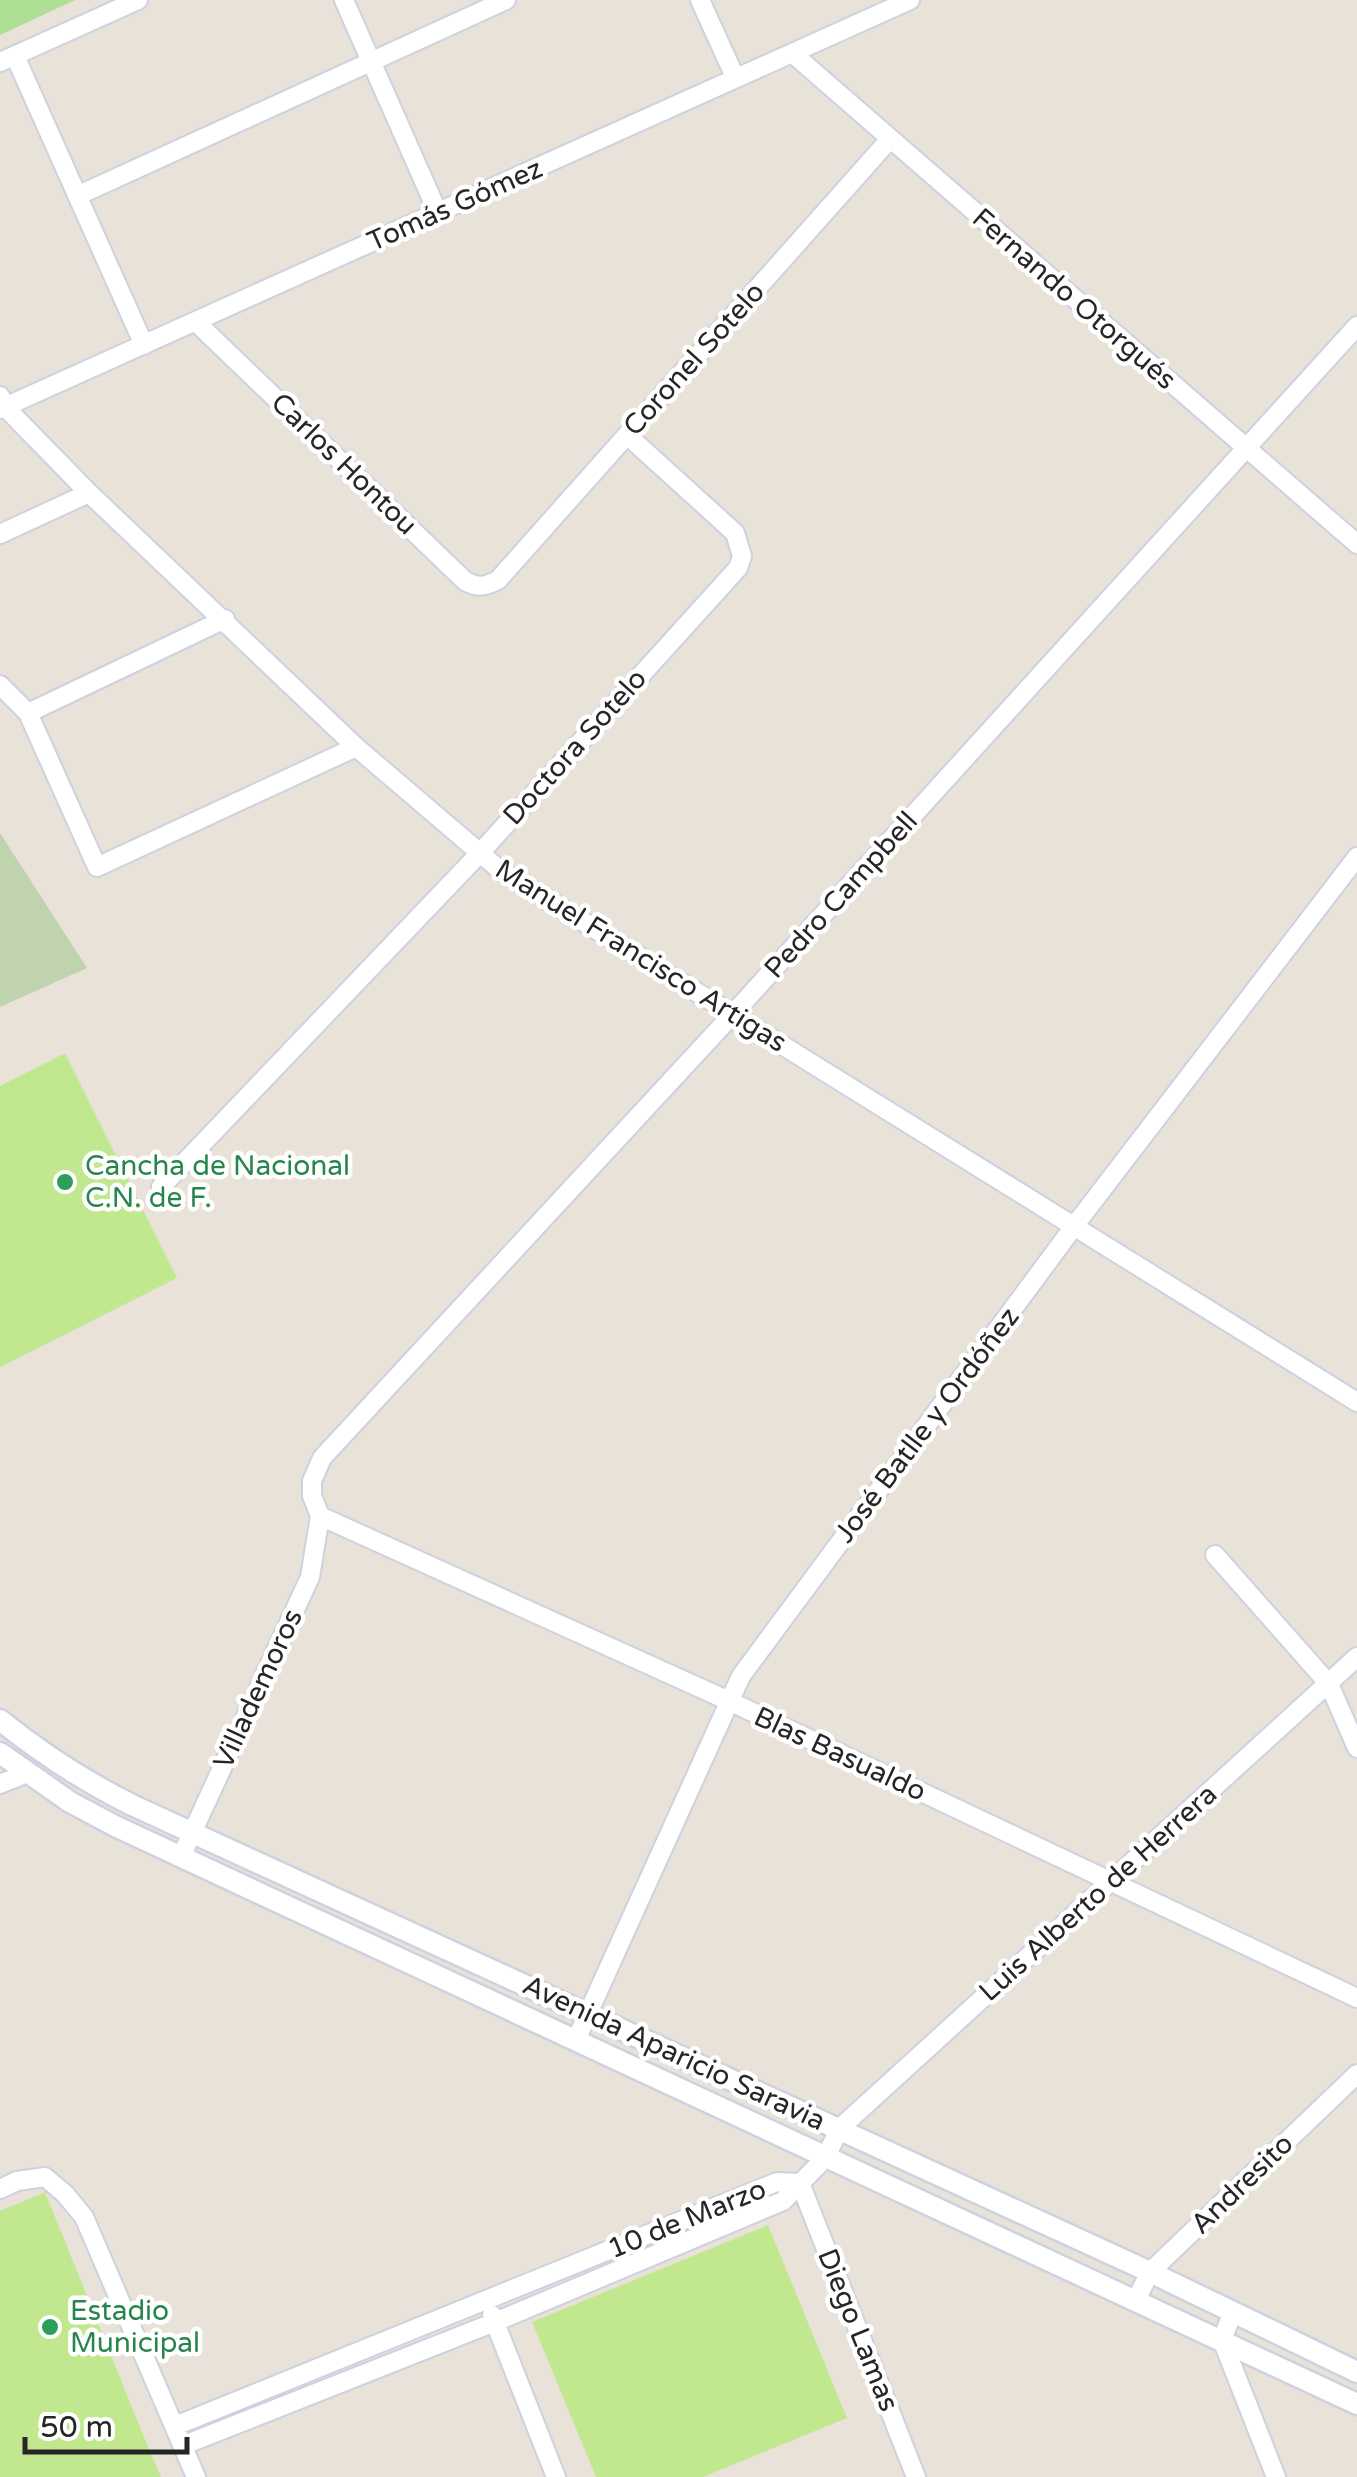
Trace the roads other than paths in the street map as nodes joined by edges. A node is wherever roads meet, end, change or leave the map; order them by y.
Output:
1 (138, 0) edge
2 (344, 0) edge
3 (506, 0) edge
4 (700, 0) edge
5 (910, 0) edge
6 (792, 53) junction
7 (7, 59) edge
8 (371, 62) junction
9 (735, 76) junction
10 (890, 139) junction
11 (78, 195) junction
12 (438, 213) junction
13 (196, 322) junction
14 (1357, 326) edge
15 (144, 344) junction
16 (2, 404) edge
17 (627, 434) junction
18 (1246, 449) junction
19 (88, 493) junction
20 (0, 534) edge
21 (1357, 544) edge
22 (498, 580) joint
23 (225, 620) junction
24 (0, 684) edge
25 (28, 712) junction
26 (356, 747) junction
27 (480, 853) junction
28 (1357, 857) edge
29 (732, 1015) junction
30 (161, 1187) dead end
31 (1076, 1225) junction
32 (1357, 1402) edge
33 (320, 1516) junction
34 (1216, 1556) dead end
35 (1357, 1657) edge
36 (1329, 1684) junction
37 (729, 1701) junction
38 (0, 1720) edge
39 (1357, 1748) edge
40 (0, 1754) edge
41 (25, 1774) junction
42 (83, 1780) junction
43 (0, 1784) edge
44 (70, 1802) junction
45 (191, 1833) junction
46 (181, 1857) junction
47 (1110, 1881) junction
48 (1357, 1998) edge
49 (587, 2012) junction
50 (576, 2040) junction
51 (1357, 2074) edge
52 (839, 2129) junction
53 (826, 2157) junction
54 (800, 2182) junction
55 (0, 2189) edge
56 (1150, 2272) junction
57 (486, 2300) junction
58 (1136, 2300) junction
59 (1232, 2314) junction
60 (495, 2322) junction
61 (1222, 2340) junction
62 (1357, 2372) edge
63 (1357, 2404) edge
64 (176, 2426) junction
65 (184, 2445) junction
66 (196, 2477) edge
67 (556, 2477) edge
68 (916, 2477) edge
69 (1276, 2477) edge

1 - 7 street
2 - 8 street
3 - 8 street
4 - 9 street
5 - 6 street, Tomás Gómez
6 - 9 street, Tomás Gómez
6 - 10 street, Fernando Otorgués
7 - 11 street
8 - 11 street
8 - 12 street
9 - 12 street, Tomás Gómez
10 - 17 street, Coronel Sotelo
10 - 18 street, Fernando Otorgués
11 - 15 street
12 - 13 street, Tomás Gómez
13 - 15 street, Tomás Gómez
13 - 22 street, Carlos Hontou
14 - 18 street, Pedro Campbell
15 - 16 street, Tomás Gómez
16 - 19 street, Manuel Francisco Artigas
17 - 22 street, Coronel Sotelo
17 - 27 street, Doctora Sotelo
18 - 21 street, Fernando Otorgués
18 - 29 street, Pedro Campbell
19 - 20 street
19 - 23 street, Manuel Francisco Artigas
23 - 25 street
23 - 26 street, Manuel Francisco Artigas
24 - 25 street
25 - 26 street
26 - 27 street, Manuel Francisco Artigas
27 - 29 street, Manuel Francisco Artigas
27 - 30 street, Doctora Sotelo
28 - 31 street, José Batlle y Ordóñez
29 - 31 street, Manuel Francisco Artigas
29 - 33 street, Pedro Campbell
31 - 32 street, Manuel Francisco Artigas
31 - 37 street, José Batlle y Ordóñez
33 - 37 street, Blas Basualdo
33 - 45 street, Villademoros
34 - 36 street
35 - 36 street, Luis Alberto de Herrera
36 - 39 street
36 - 47 street, Luis Alberto de Herrera
37 - 47 street, Blas Basualdo
37 - 49 street, José Batlle y Ordóñez
38 - 42 street, Avenida Aparicio Saravia
40 - 41 street, Avenida Aparicio Saravia
41 - 43 street
41 - 44 street, Avenida Aparicio Saravia
42 - 44 street
42 - 45 street, Avenida Aparicio Saravia
44 - 46 street, Avenida Aparicio Saravia
45 - 46 street, Villademoros
45 - 49 street, Avenida Aparicio Saravia
46 - 50 street, Avenida Aparicio Saravia
47 - 48 street, Blas Basualdo
47 - 52 street, Luis Alberto de Herrera
49 - 50 street, José Batlle y Ordóñez
49 - 52 street, Avenida Aparicio Saravia
50 - 53 street, Avenida Aparicio Saravia
51 - 56 street, Andresito
52 - 53 street
52 - 56 street, Avenida Aparicio Saravia
53 - 54 street
53 - 58 street, Avenida Aparicio Saravia
54 - 57 street, 10 de Marzo
54 - 60 street, 10 de Marzo
54 - 68 street, Diego Lamas
55 - 64 street
56 - 58 street, Andresito
56 - 59 street, Avenida Aparicio Saravia
57 - 60 street
57 - 64 street, 10 de Marzo
58 - 61 street, Avenida Aparicio Saravia
59 - 61 street
59 - 62 street, Avenida Aparicio Saravia
60 - 65 street, 10 de Marzo
60 - 67 street
61 - 63 street, Avenida Aparicio Saravia
61 - 69 street
64 - 65 street
65 - 66 street

